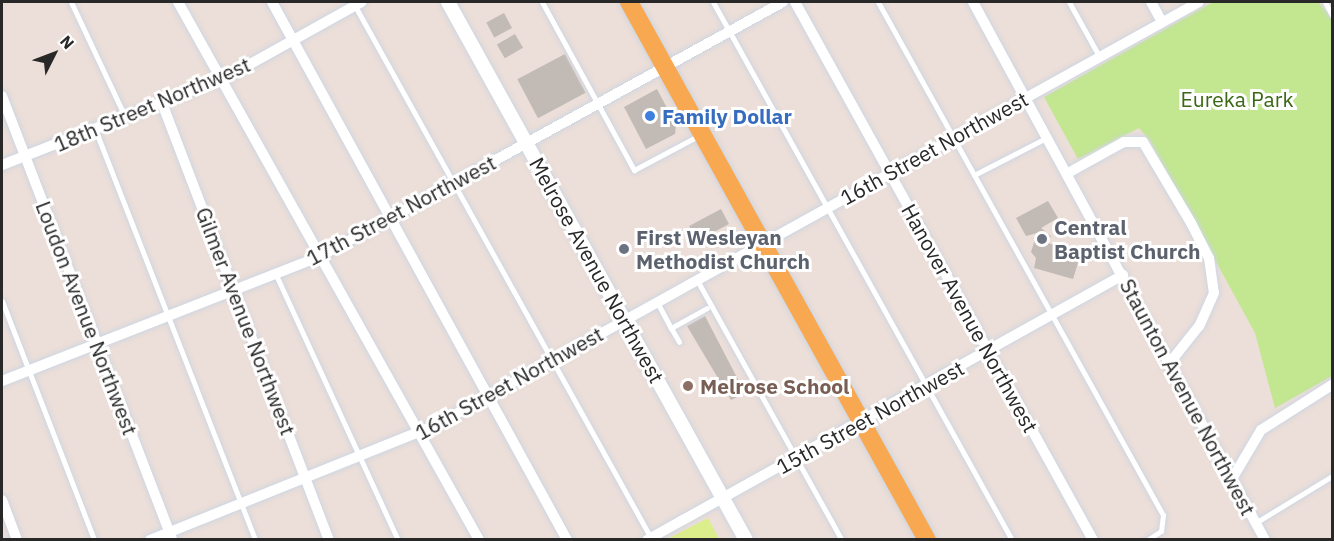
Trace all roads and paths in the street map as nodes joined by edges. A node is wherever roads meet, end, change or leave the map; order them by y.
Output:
1 (71, 2) edge
2 (178, 2) edge
3 (272, 2) edge
4 (448, 2) edge
5 (542, 2) edge
6 (628, 2) edge
7 (713, 2) edge
8 (783, 2) edge
9 (795, 2) edge
10 (878, 2) edge
11 (973, 2) edge
12 (1069, 2) edge
13 (1151, 2) edge
14 (1199, 2) edge
15 (1325, 2) edge
16 (357, 3) edge
17 (1332, 15) edge
18 (1162, 22) junction
19 (729, 31) junction
20 (293, 40) junction
21 (1099, 56) junction
22 (664, 66) junction
23 (222, 79) junction
24 (2, 96) edge
25 (1026, 97) junction
26 (162, 103) junction
27 (596, 105) junction
28 (125, 117) junction
29 (95, 129) junction
30 (702, 133) junction
31 (1048, 137) junction
32 (954, 138) junction
33 (526, 143) junction
34 (25, 156) junction
35 (2, 165) edge
36 (890, 173) junction
37 (1068, 173) junction
38 (974, 175) junction
39 (453, 183) junction
40 (827, 208) junction
41 (391, 218) junction
42 (762, 242) junction
43 (321, 256) junction
44 (276, 275) junction
45 (1123, 275) junction
46 (698, 280) junction
47 (233, 291) junction
48 (2, 301) edge
49 (657, 302) junction
50 (707, 308) dead end
51 (170, 316) junction
52 (1053, 316) junction
53 (625, 320) junction
54 (671, 328) junction
55 (680, 342) dead end
56 (97, 344) junction
57 (988, 351) junction
58 (552, 361) junction
59 (1168, 365) junction
60 (28, 370) junction
61 (2, 381) edge
62 (1332, 385) edge
63 (926, 386) junction
64 (490, 396) junction
65 (861, 421) junction
66 (419, 434) junction
67 (360, 458) junction
68 (796, 459) junction
69 (1332, 476) edge
70 (307, 478) junction
71 (1232, 479) junction
72 (723, 498) junction
73 (2, 500) edge
74 (241, 504) junction
75 (1255, 523) junction
76 (170, 536) edge
77 (649, 539) edge
78 (17, 540) edge
79 (94, 540) edge
80 (150, 540) edge
81 (255, 540) edge
82 (330, 540) edge
83 (398, 540) edge
84 (479, 540) edge
85 (567, 540) edge
86 (746, 540) edge
87 (842, 540) edge
88 (927, 540) edge
89 (1012, 540) edge
90 (1093, 540) edge
91 (1147, 540) edge
92 (1264, 540) edge

1 - 28 lane
2 - 23 street
3 - 20 street
4 - 33 street, Melrose Avenue Northwest
5 - 27 lane
6 - 22 main road
7 - 19 lane
8 - 19 street, 17th Street Northwest
9 - 36 street, Hanover Avenue Northwest
10 - 32 lane
11 - 25 street, Staunton Avenue Northwest
12 - 21 lane
13 - 18 street
14 - 18 street, 16th Street Northwest
15 - 17 lane
16 - 20 street, 18th Street Northwest
16 - 39 lane
18 - 21 street, 16th Street Northwest
19 - 22 street, 17th Street Northwest
19 - 40 lane
20 - 23 street, 18th Street Northwest
20 - 41 street
21 - 25 street, 16th Street Northwest
22 - 27 street, 17th Street Northwest
22 - 30 main road
23 - 26 street, 18th Street Northwest
23 - 43 street
24 - 34 street, Loudon Avenue Northwest
25 - 31 street, Staunton Avenue Northwest
25 - 32 street, 16th Street Northwest
26 - 28 street, 18th Street Northwest
26 - 47 street, Gilmer Avenue Northwest
27 - 30 lane
27 - 33 street, 17th Street Northwest
28 - 29 street, 18th Street Northwest
29 - 34 street, 18th Street Northwest
29 - 51 lane
30 - 42 main road
31 - 37 street, Staunton Avenue Northwest
31 - 38 lane
32 - 36 street, 16th Street Northwest
32 - 38 lane
33 - 39 street, 17th Street Northwest
33 - 53 street, Melrose Avenue Northwest
34 - 35 street, 18th Street Northwest
34 - 56 street, Loudon Avenue Northwest
36 - 40 street, 16th Street Northwest
36 - 57 street, Hanover Avenue Northwest
37 - 45 street, Staunton Avenue Northwest
37 - 59 street
38 - 52 lane
39 - 41 street, 17th Street Northwest
39 - 58 lane
40 - 42 street, 16th Street Northwest
40 - 63 lane
41 - 43 street, 17th Street Northwest
41 - 64 street
42 - 46 street, 16th Street Northwest
42 - 65 main road
43 - 44 street, 17th Street Northwest
43 - 66 street
44 - 47 street, 17th Street Northwest
44 - 67 lane
45 - 52 street, 15th Street Northwest
45 - 59 street, Staunton Avenue Northwest
46 - 49 street, 16th Street Northwest
46 - 68 lane
47 - 51 street, 17th Street Northwest
47 - 70 street, Gilmer Avenue Northwest
48 - 60 lane
49 - 53 street, 16th Street Northwest
49 - 54 lane
50 - 54 lane
51 - 56 street, 17th Street Northwest
51 - 74 lane
52 - 57 street, 15th Street Northwest
52 - 91 lane
53 - 58 street, 16th Street Northwest
53 - 72 street, Melrose Avenue Northwest
54 - 55 lane
56 - 60 street, 17th Street Northwest
56 - 76 street, Loudon Avenue Northwest
57 - 63 street, 15th Street Northwest
57 - 90 street, Hanover Avenue Northwest
58 - 64 street, 16th Street Northwest
58 - 77 lane
59 - 71 street, Staunton Avenue Northwest
60 - 61 street, 17th Street Northwest
60 - 79 lane
62 - 71 street
63 - 65 street, 15th Street Northwest
63 - 89 lane
64 - 66 street, 16th Street Northwest
64 - 85 street
65 - 68 street, 15th Street Northwest
65 - 88 main road
66 - 67 street, 16th Street Northwest
66 - 84 street
67 - 70 street, 16th Street Northwest
67 - 83 lane
68 - 72 street, 15th Street Northwest
68 - 87 lane
69 - 75 lane
70 - 74 street, 16th Street Northwest
70 - 82 street, Gilmer Avenue Northwest
71 - 75 street, Staunton Avenue Northwest
72 - 77 street, 15th Street Northwest
72 - 86 street, Melrose Avenue Northwest
73 - 78 street
74 - 76 street, 16th Street Northwest
74 - 81 lane
75 - 92 street, Staunton Avenue Northwest
76 - 80 street, 16th Street Northwest

